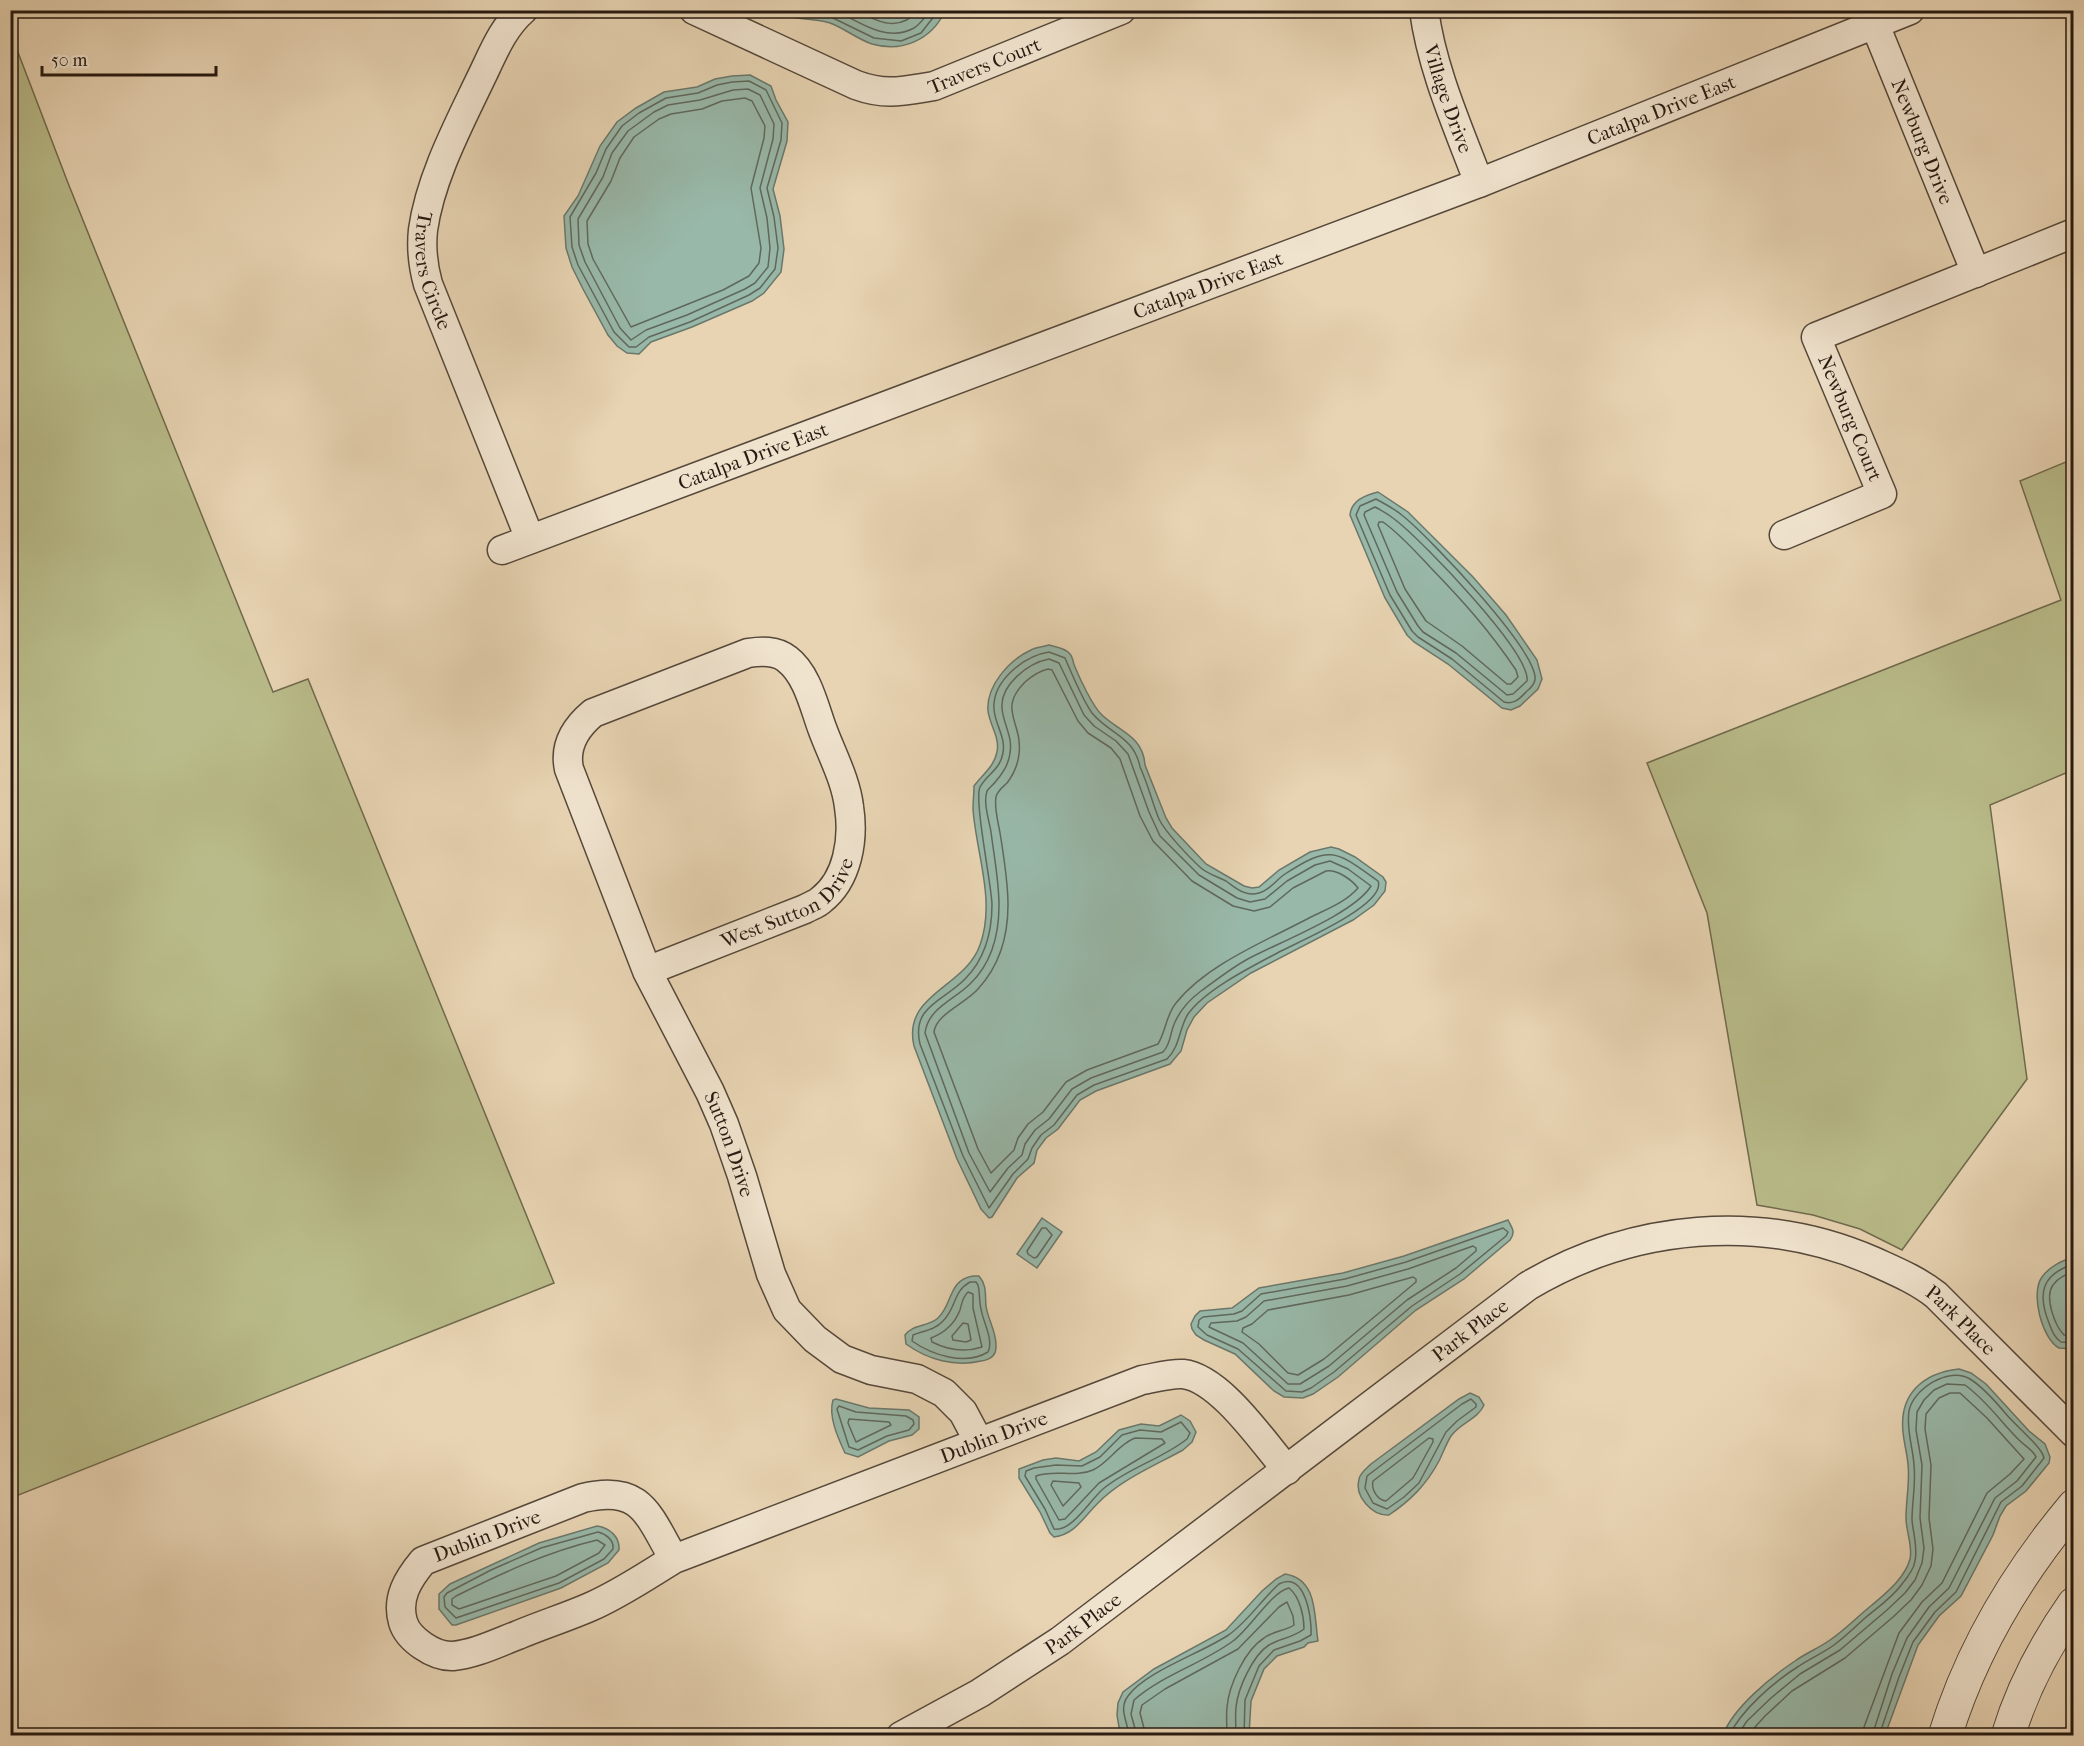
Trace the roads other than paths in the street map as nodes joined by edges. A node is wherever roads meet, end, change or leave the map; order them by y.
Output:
1 (523, 10) edge
2 (694, 10) edge
3 (1121, 10) edge
4 (1424, 10) edge
5 (1910, 10) edge
6 (1872, 18) edge
7 (1479, 183) junction
8 (2073, 233) edge
9 (1976, 273) junction
10 (1784, 535) dead end
11 (530, 539) junction
12 (502, 550) dead end
13 (567, 760) joint
14 (647, 971) junction
15 (2073, 1433) edge
16 (979, 1442) junction
17 (1287, 1470) junction
18 (2073, 1506) edge
19 (674, 1559) junction
20 (2073, 1604) edge
21 (901, 1736) edge
22 (1945, 1736) edge
23 (2008, 1736) edge

1 - 11 street, Travers Circle
2 - 3 street, Travers Court
4 - 7 street, Village Drive
5 - 6 street, Catalpa Drive East
6 - 7 street, Catalpa Drive East
6 - 9 street, Newburg Drive
7 - 11 street, Catalpa Drive East
8 - 9 street
9 - 10 street, Newburg Court
11 - 12 street, Catalpa Drive East
13 - 14 street, Sutton Drive
13 - 14 street, West Sutton Drive
14 - 16 street, Sutton Drive
15 - 17 street, Park Place
16 - 17 street, Dublin Drive
16 - 19 street, Dublin Drive
17 - 21 street, Park Place
18 - 22 street
19 - 19 street, Dublin Drive
20 - 23 street

